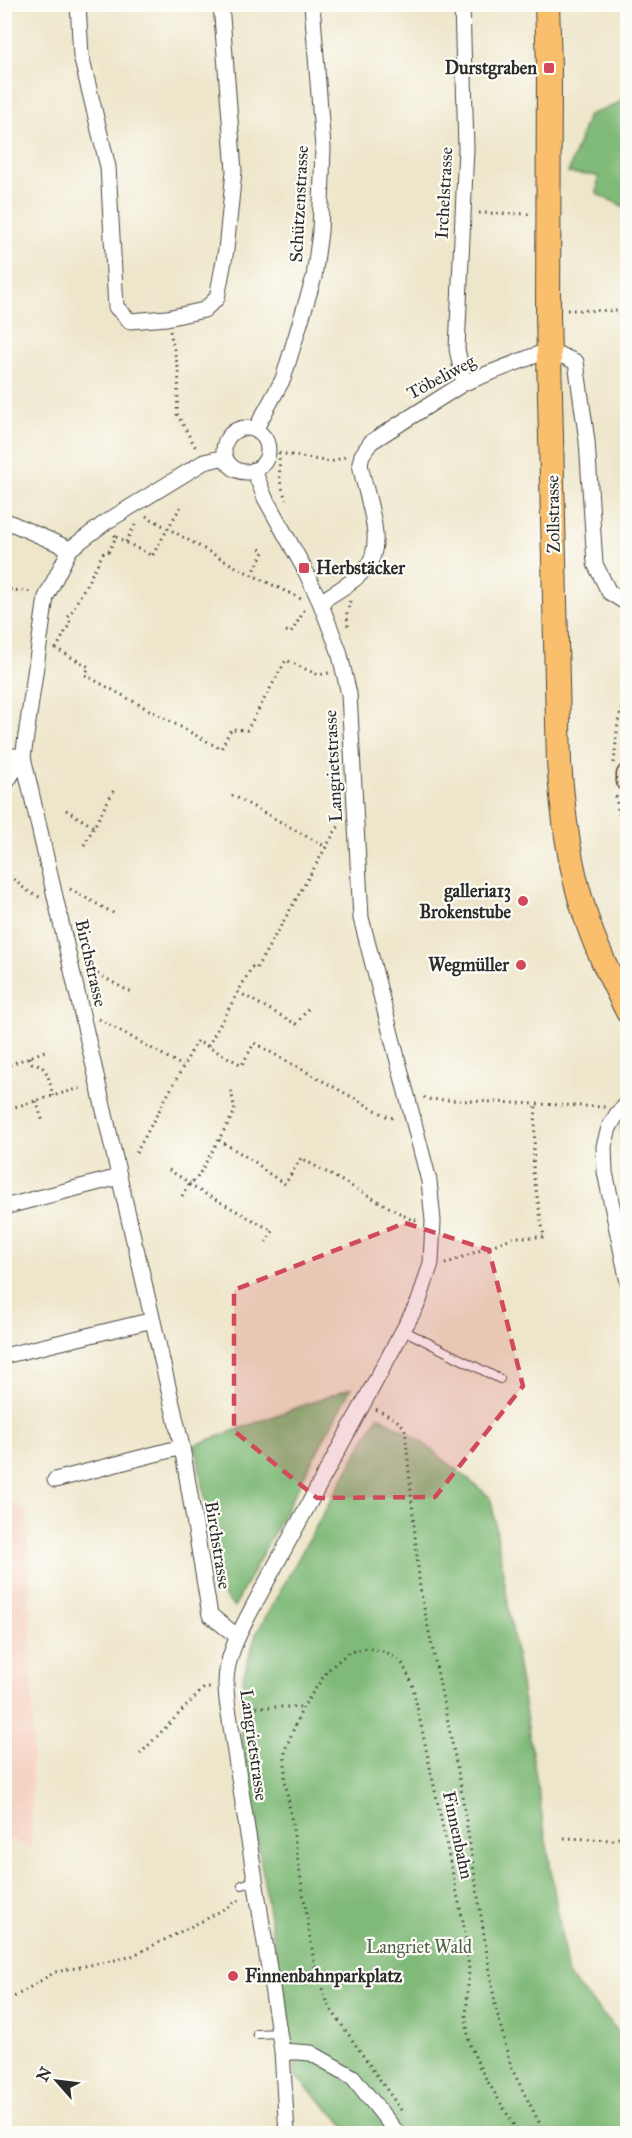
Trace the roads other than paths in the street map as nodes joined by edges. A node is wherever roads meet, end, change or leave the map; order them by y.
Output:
1 (78, 4) edge
2 (221, 4) edge
3 (312, 4) edge
4 (462, 4) edge
5 (552, 6) edge
6 (549, 351) junction
7 (464, 383) junction
8 (255, 430) junction
9 (225, 457) junction
10 (254, 470) junction
11 (4, 520) edge
12 (70, 549) junction
13 (627, 604) edge
14 (315, 605) junction
15 (4, 755) edge
16 (23, 757) junction
17 (627, 775) edge
18 (627, 781) edge
19 (4, 786) edge
20 (627, 1012) edge
21 (627, 1103) edge
22 (119, 1177) junction
23 (4, 1207) edge
24 (627, 1282) edge
25 (153, 1320) junction
26 (405, 1331) junction
27 (8, 1355) dead end
28 (500, 1379) dead end
29 (182, 1447) junction
30 (55, 1480) dead end
31 (238, 1637) junction
32 (279, 2033) junction
33 (257, 2034) dead end
34 (282, 2051) junction
35 (287, 2133) edge
36 (398, 2133) edge

1 - 2 street
3 - 8 street, Schützenstrasse
4 - 7 street, Irchelstrasse
5 - 6 main road, Zollstrasse
6 - 7 street, Töbeliweg
6 - 13 street
6 - 20 main road, Zollstrasse
7 - 14 street, Töbeliweg
8 - 9 street
8 - 10 street
9 - 10 street
9 - 12 street
10 - 14 street, Langrietstrasse
11 - 12 street
12 - 16 street
14 - 26 street, Langrietstrasse
15 - 16 street
16 - 19 street
16 - 22 street, Birchstrasse
17 - 18 street
21 - 24 street
22 - 23 street
22 - 25 street, Birchstrasse
25 - 27 street
25 - 29 street, Birchstrasse
26 - 28 lane
26 - 31 street, Langrietstrasse
29 - 30 street
29 - 31 street, Birchstrasse
31 - 32 street, Langrietstrasse
32 - 33 lane
32 - 34 street, Langrietstrasse
34 - 35 street, Langrietstrasse
34 - 36 street

